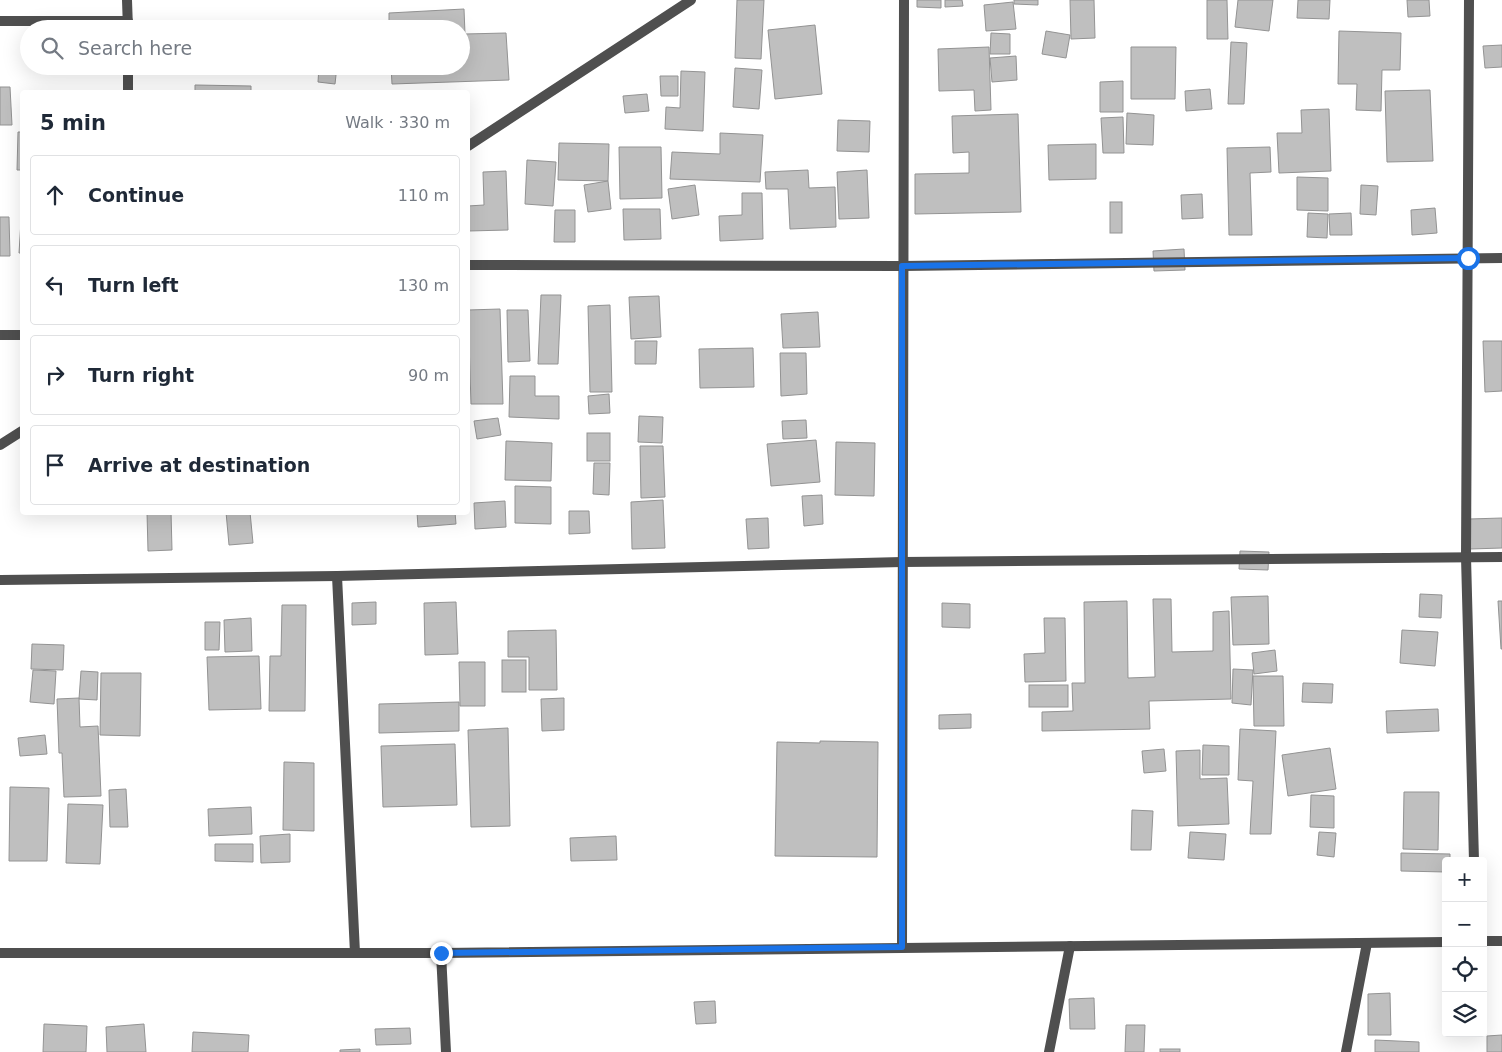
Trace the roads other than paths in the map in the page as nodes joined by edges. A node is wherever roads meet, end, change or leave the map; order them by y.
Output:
1 (127, 0) edge
2 (691, 0) edge
3 (904, 0) edge
4 (1469, 0) edge
5 (128, 20) edge
6 (0, 21) edge
7 (20, 22) edge
8 (128, 75) edge
9 (128, 90) edge
10 (470, 145) edge
11 (1468, 258) junction
12 (1502, 258) edge
13 (470, 265) edge
14 (902, 266) junction
15 (0, 335) edge
16 (20, 335) edge
17 (20, 432) edge
18 (0, 445) edge
19 (1466, 557) junction
20 (1502, 557) edge
21 (902, 562) junction
22 (337, 576) junction
23 (0, 580) edge
24 (1474, 857) edge
25 (1487, 941) edge
26 (1502, 941) edge
27 (1442, 942) edge
28 (1368, 943) junction
29 (1070, 946) junction
30 (902, 947) junction
31 (0, 953) edge
32 (355, 953) junction
33 (441, 953) junction
34 (446, 1052) edge
35 (1049, 1052) edge
36 (1346, 1052) edge

1 - 5 street
2 - 10 street
3 - 14 street
4 - 11 street
6 - 7 street
8 - 9 street
11 - 12 street
11 - 14 street
11 - 19 street
13 - 14 street
14 - 21 street
15 - 16 street
17 - 18 street
19 - 20 street
19 - 21 street
19 - 24 street
21 - 22 street
21 - 30 street
22 - 23 street
22 - 32 street
25 - 26 street
27 - 28 street
28 - 29 street
28 - 36 street
29 - 30 street
29 - 35 street
30 - 33 street
31 - 32 street
32 - 33 street
33 - 34 street

